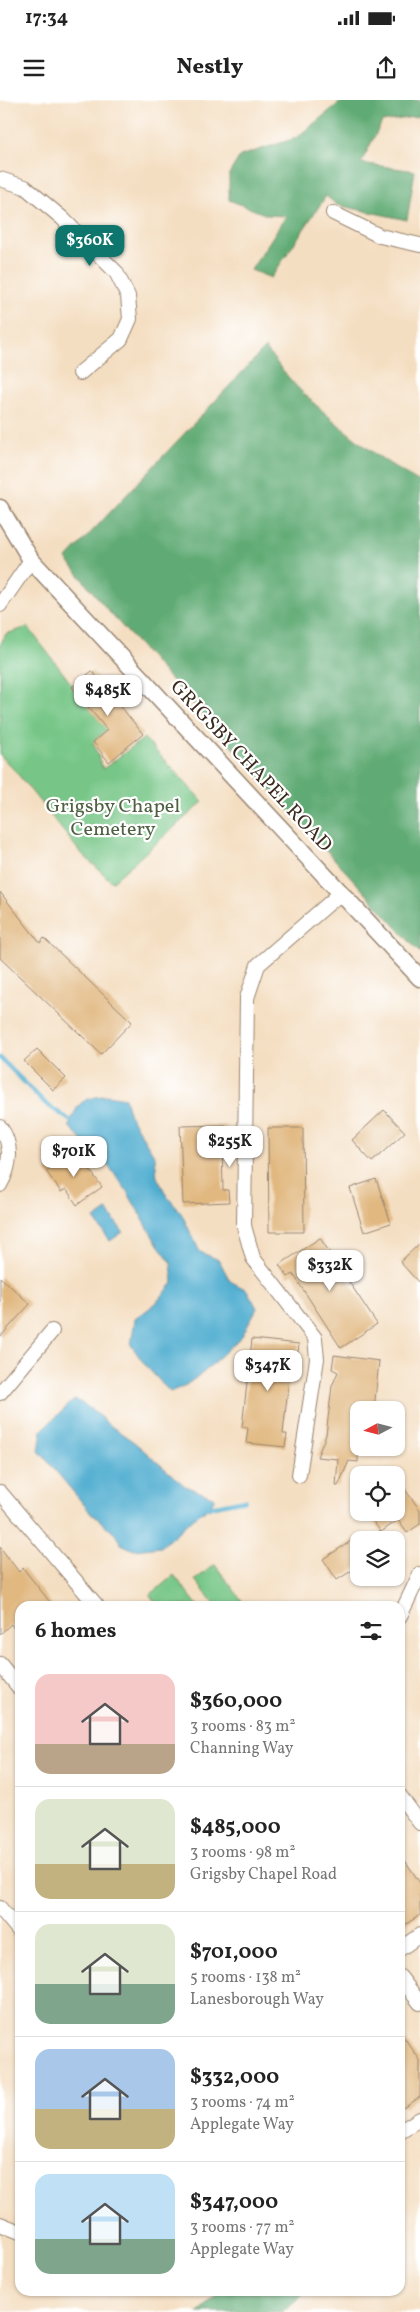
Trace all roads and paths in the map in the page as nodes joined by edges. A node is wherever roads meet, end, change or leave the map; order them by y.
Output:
1 (0, 178) edge
2 (333, 213) dead end
3 (420, 245) edge
4 (80, 373) dead end
5 (0, 508) edge
6 (31, 560) junction
7 (0, 605) edge
8 (342, 892) junction
9 (420, 978) edge
10 (0, 1127) edge
11 (2, 1176) edge
12 (52, 1331) dead end
13 (0, 1393) edge
14 (299, 1475) dead end
15 (0, 1492) edge
16 (420, 1574) edge
17 (93, 1601) edge
18 (405, 1606) edge
19 (0, 1664) edge
20 (15, 1683) edge
21 (405, 1803) edge
22 (420, 1823) edge
23 (0, 1908) edge
24 (15, 1926) edge
25 (420, 1935) edge
26 (405, 1946) edge
27 (405, 1984) edge
28 (420, 2004) edge
29 (420, 2119) edge
30 (405, 2128) edge
31 (0, 2224) edge
32 (15, 2230) edge

1 - 4 street
2 - 3 street
5 - 6 street, GRIGSBY CHAPEL ROAD
6 - 7 street
6 - 8 street, GRIGSBY CHAPEL ROAD
8 - 9 street, GRIGSBY CHAPEL ROAD
8 - 14 street
10 - 11 street
12 - 13 street
15 - 17 street
16 - 18 street
19 - 20 street
21 - 22 street
23 - 24 street
25 - 26 street
27 - 28 street
29 - 30 street
31 - 32 street

